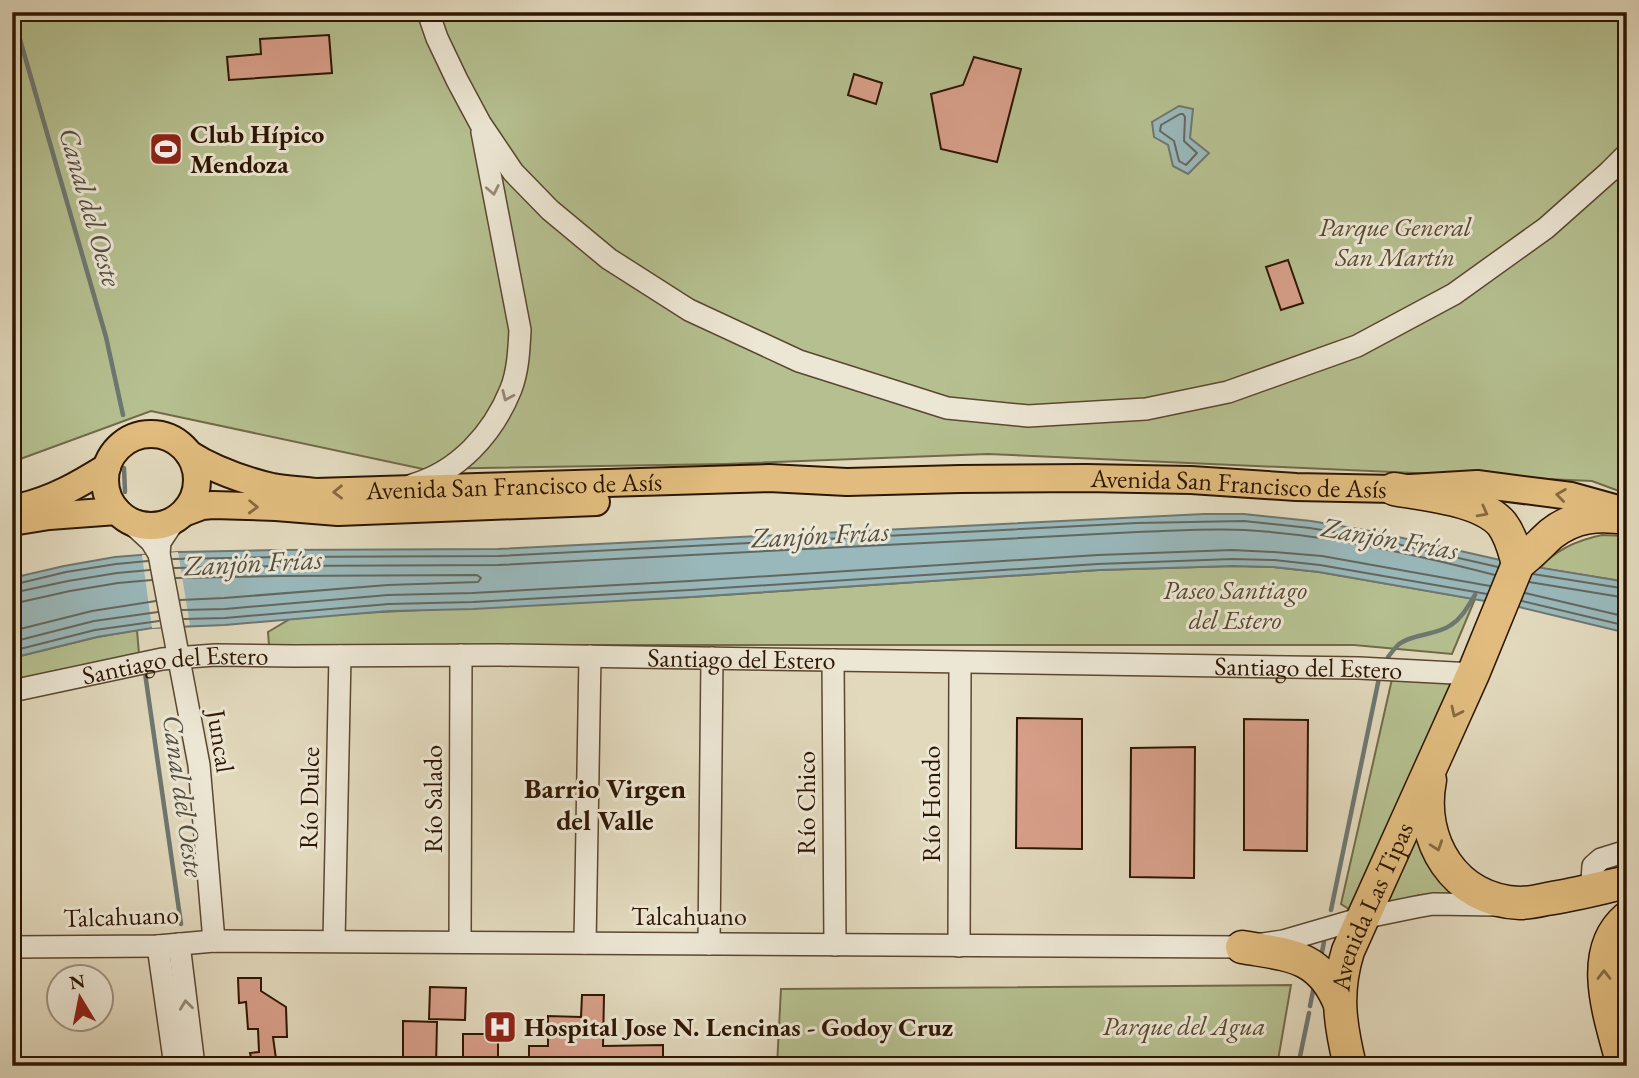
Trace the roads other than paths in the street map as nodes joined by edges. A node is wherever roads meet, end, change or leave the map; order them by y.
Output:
1 (428, 12) edge
2 (480, 123) junction
3 (1627, 154) edge
4 (189, 454) junction
5 (107, 467) junction
6 (846, 482) junction
7 (1394, 489) junction
8 (392, 490) junction
9 (12, 510) edge
10 (1627, 512) edge
11 (123, 516) junction
12 (180, 516) junction
13 (1627, 518) edge
14 (12, 522) edge
15 (159, 554) junction
16 (1518, 564) junction
17 (461, 655) junction
18 (340, 656) junction
19 (590, 656) junction
20 (177, 657) junction
21 (712, 658) junction
22 (834, 660) junction
23 (960, 663) junction
24 (1473, 674) junction
25 (12, 691) edge
26 (1436, 755) junction
27 (1627, 851) edge
28 (1627, 882) edge
29 (1596, 889) junction
30 (1520, 903) junction
31 (1363, 918) junction
32 (1627, 918) edge
33 (214, 941) junction
34 (334, 942) junction
35 (460, 942) junction
36 (585, 943) junction
37 (709, 944) junction
38 (168, 945) junction
39 (835, 945) junction
40 (958, 946) junction
41 (12, 947) edge
42 (1242, 947) junction
43 (1339, 1002) junction
44 (175, 1066) edge
45 (194, 1066) edge
46 (1350, 1066) edge
47 (1623, 1066) edge

1 - 2 street
2 - 3 street
2 -> 8 street
4 - 5 main road
8 -> 4 main road, Avenida San Francisco de Asís
4 - 12 main road
5 - 9 main road
5 - 11 main road
6 - 7 main road, Avenida San Francisco de Asís
6 - 8 main road, Avenida San Francisco de Asís
12 -> 6 main road, Avenida San Francisco de Asís
10 -> 7 main road, Avenida San Francisco de Asís
7 -> 16 highway
11 - 12 main road
11 - 14 main road
11 - 15 street, Juncal
12 - 15 street
13 - 16 highway
15 - 20 street, Juncal
16 - 24 highway, Avenida Las Tipas
17 - 18 street, Santiago del Estero
17 - 19 street, Santiago del Estero
17 - 35 street, Río Salado
18 - 20 street, Santiago del Estero
18 - 34 street, Río Dulce
19 - 21 street, Santiago del Estero
19 - 36 street
20 - 25 street, Santiago del Estero
20 - 33 street, Juncal
21 - 22 street, Santiago del Estero
21 - 37 street
22 - 23 street, Santiago del Estero
22 - 39 street, Río Chico
23 - 24 street, Santiago del Estero
23 - 40 street, Río Hondo
24 -> 26 highway, Avenida Las Tipas
26 -> 30 highway, Avenida Las Tipas
26 - 31 highway, Avenida Las Tipas
27 - 29 street
28 - 29 highway
29 - 30 highway
30 - 31 street
31 - 42 street, Talcahuano
31 - 43 highway, Avenida Las Tipas
47 -> 32 highway
33 - 34 street, Talcahuano
33 - 38 street, Talcahuano
34 - 35 street, Talcahuano
35 - 36 street, Talcahuano
36 - 37 street, Talcahuano
37 - 39 street, Talcahuano
38 - 41 street, Talcahuano
38 - 44 street
45 -> 38 street
39 - 40 street, Talcahuano
40 - 42 street, Talcahuano
42 - 43 highway
43 - 46 highway, Avenida Las Tipas

